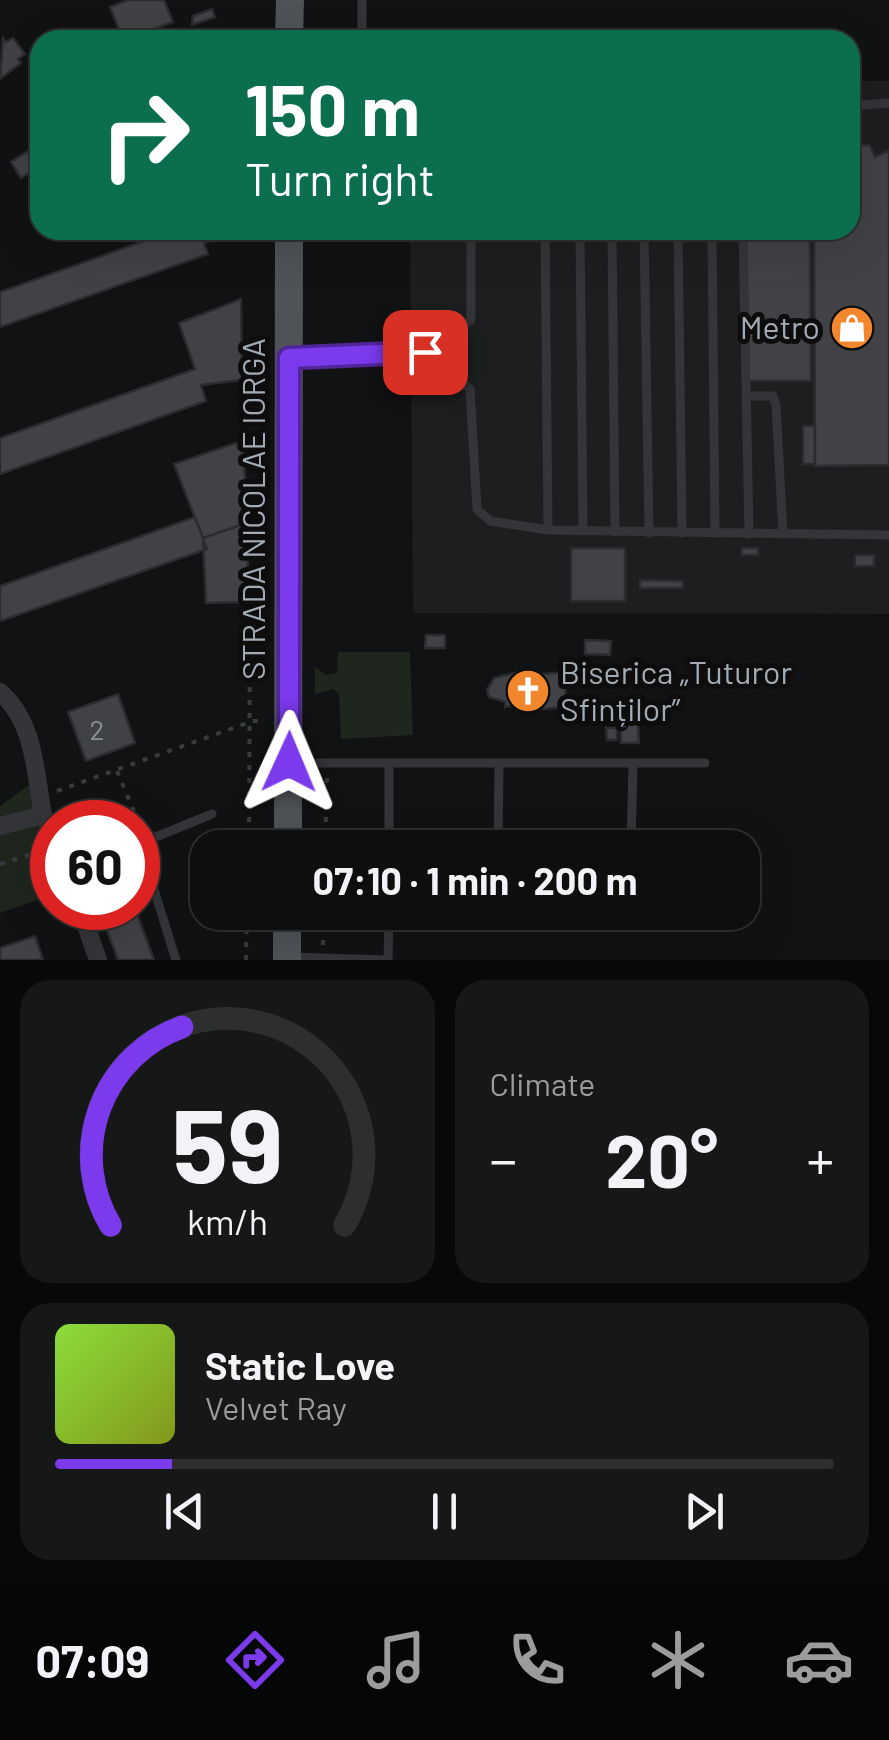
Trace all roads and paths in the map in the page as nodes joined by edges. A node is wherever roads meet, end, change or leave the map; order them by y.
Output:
1 (290, 0) edge
2 (362, 0) edge
3 (290, 30) edge
4 (362, 30) edge
5 (889, 103) edge
6 (860, 105) edge
7 (289, 240) edge
8 (471, 240) edge
9 (545, 240) edge
10 (580, 240) edge
11 (612, 240) edge
12 (644, 240) edge
13 (678, 240) edge
14 (712, 240) edge
15 (743, 240) edge
16 (425, 352) junction
17 (289, 358) junction
18 (746, 396) junction
19 (548, 530) junction
20 (582, 531) junction
21 (615, 532) junction
22 (649, 533) junction
23 (682, 533) junction
24 (714, 534) junction
25 (749, 534) junction
26 (783, 534) junction
27 (889, 536) edge
28 (290, 599) junction
29 (0, 692) edge
30 (253, 721) junction
31 (290, 721) junction
32 (289, 762) junction
33 (327, 763) junction
34 (633, 763) junction
35 (705, 763) dead end
36 (499, 764) junction
37 (389, 765) junction
38 (117, 771) junction
39 (42, 800) edge
40 (68, 800) edge
41 (128, 800) edge
42 (212, 814) dead end
43 (30, 818) edge
44 (0, 826) edge
45 (250, 830) edge
46 (288, 830) edge
47 (325, 830) edge
48 (389, 830) edge
49 (498, 830) edge
50 (631, 830) edge
51 (160, 835) edge
52 (30, 855) edge
53 (0, 864) edge
54 (160, 914) edge
55 (88, 930) edge
56 (247, 930) edge
57 (288, 930) edge
58 (324, 930) edge
59 (389, 930) edge
60 (287, 958) edge
61 (323, 958) edge
62 (98, 960) edge
63 (176, 960) edge
64 (246, 960) edge
65 (363, 960) edge
66 (388, 960) edge

1 - 3 main road
2 - 4 lane
5 - 6 lane
7 - 17 main road, STRADA NICOLAE IORGA
8 - 16 lane
9 - 19 lane
10 - 20 lane
11 - 21 lane
12 - 22 lane
13 - 23 lane
14 - 24 lane
15 - 18 lane
16 - 17 lane
16 - 19 lane
17 - 28 main road, STRADA NICOLAE IORGA
18 - 25 lane
18 - 26 lane
19 - 20 lane
20 - 21 lane
21 - 22 lane
22 - 23 lane
23 - 24 lane
24 - 25 lane
25 - 26 lane
26 - 27 lane
28 - 30 path
28 - 31 main road, STRADA NICOLAE IORGA
29 - 39 street
30 - 31 path
30 - 38 path
30 - 45 path
31 - 32 main road, STRADA NICOLAE IORGA
32 - 33 lane
32 - 46 main road, STRADA NICOLAE IORGA
33 - 37 lane
33 - 47 path
34 - 35 lane
34 - 36 lane
34 - 50 lane
36 - 37 lane
36 - 49 lane
37 - 48 lane
38 - 40 path
38 - 41 path
42 - 51 lane
43 - 44 street
52 - 53 path
54 - 63 lane
55 - 62 street
56 - 64 path
57 - 60 main road
58 - 61 path
59 - 66 lane
60 - 61 lane
61 - 65 lane
65 - 66 lane

